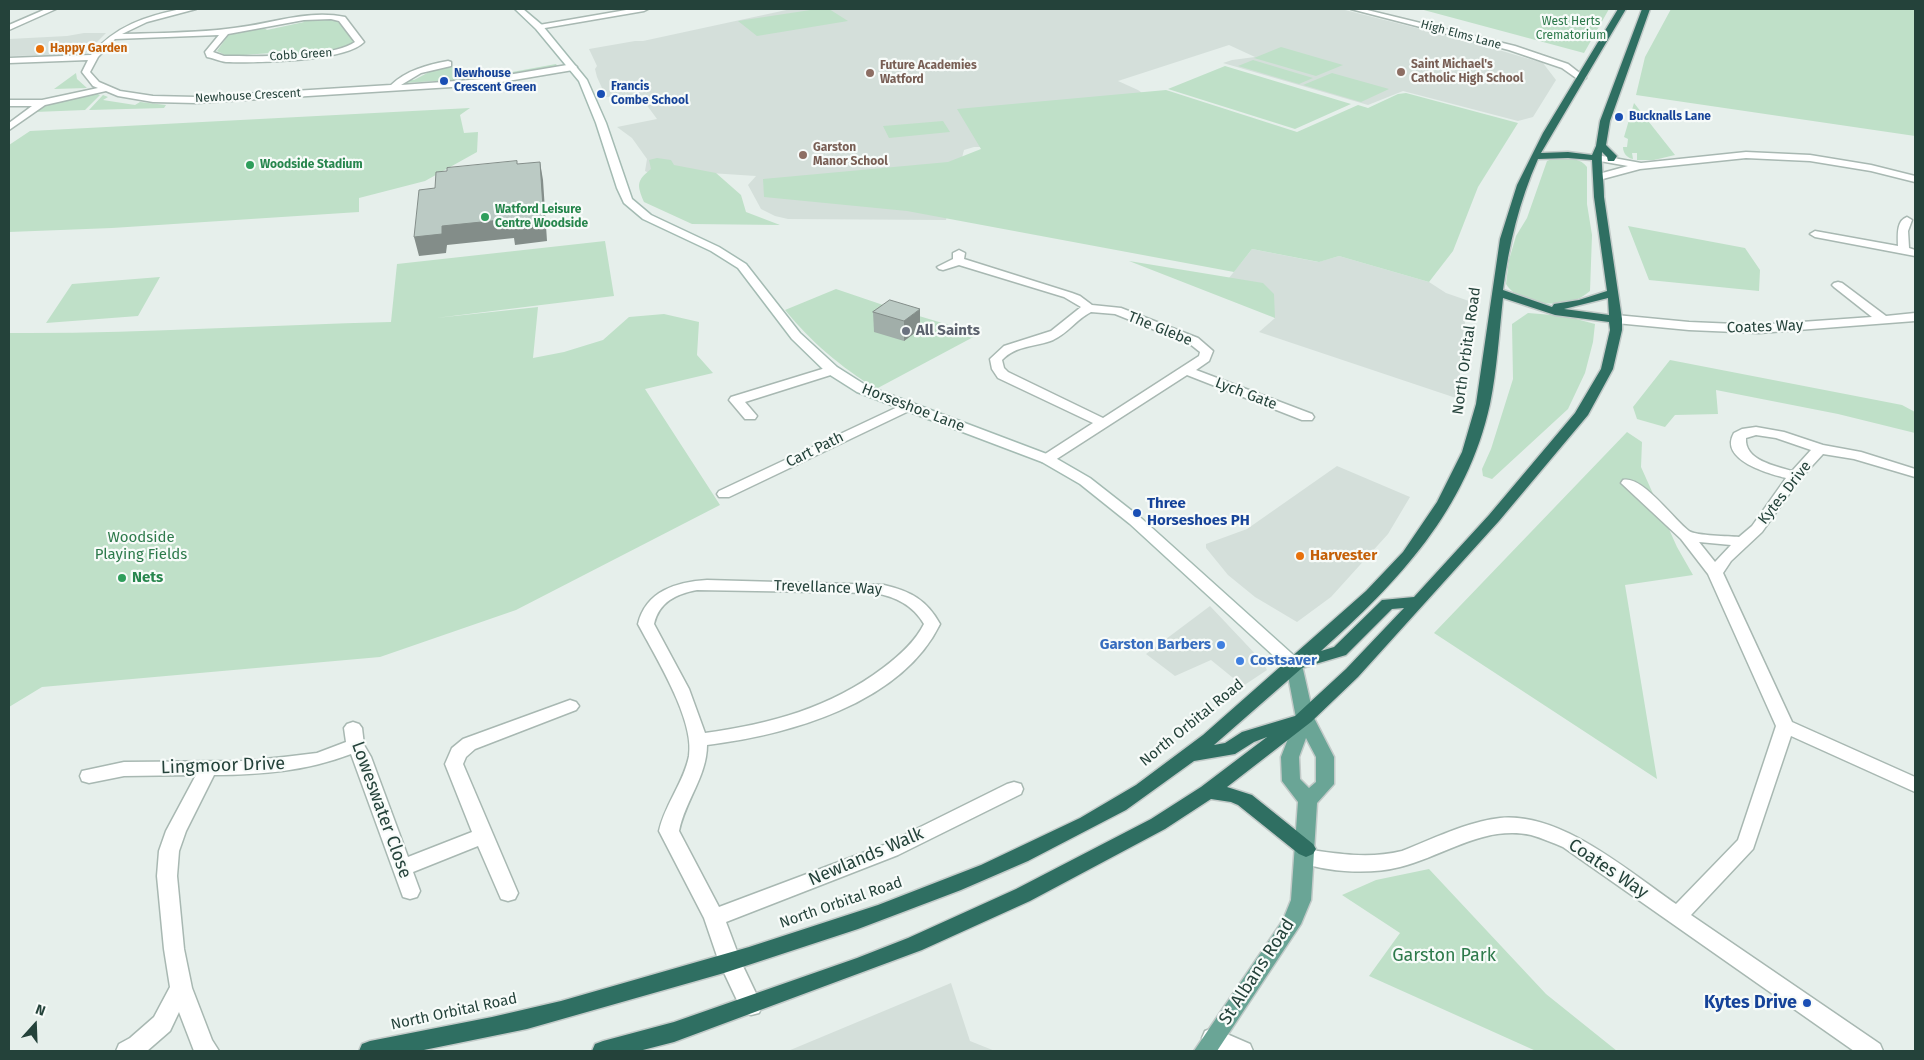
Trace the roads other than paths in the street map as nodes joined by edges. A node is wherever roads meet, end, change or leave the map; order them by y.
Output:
1 (52, 9) edge
2 (192, 9) edge
3 (518, 9) edge
4 (644, 9) edge
5 (1355, 9) edge
6 (1622, 9) edge
7 (1647, 10) edge
8 (539, 27) junction
9 (9, 28) edge
10 (225, 32) junction
11 (112, 37) junction
12 (92, 57) junction
13 (9, 60) edge
14 (448, 64) dead end
15 (1590, 65) junction
16 (1565, 66) junction
17 (573, 67) junction
18 (1582, 78) junction
19 (393, 88) junction
20 (104, 89) junction
21 (9, 103) edge
22 (42, 103) junction
23 (9, 127) edge
24 (1601, 146) junction
25 (1536, 156) junction
26 (1597, 158) junction
27 (1611, 159) junction
28 (1640, 166) junction
29 (1599, 177) junction
30 (1915, 179) edge
31 (1907, 220) dead end
32 (1815, 246) dead end
33 (1903, 250) junction
34 (1915, 253) edge
35 (942, 267) dead end
36 (1838, 285) dead end
37 (1497, 292) junction
38 (1613, 293) junction
39 (1539, 307) junction
40 (1089, 308) junction
41 (1915, 317) edge
42 (1616, 319) junction
43 (1884, 320) junction
44 (832, 370) junction
45 (1185, 370) junction
46 (906, 407) junction
47 (750, 416) dead end
48 (1307, 418) dead end
49 (1103, 423) junction
50 (1820, 449) junction
51 (1047, 459) junction
52 (1915, 473) edge
53 (1796, 476) junction
54 (1628, 483) dead end
55 (724, 494) dead end
56 (1686, 536) junction
57 (1742, 542) junction
58 (1715, 574) junction
59 (1419, 602) junction
60 (1294, 665) junction
61 (570, 706) dead end
62 (1305, 718) junction
63 (1784, 726) junction
64 (354, 737) joint
65 (699, 740) junction
66 (1191, 755) junction
67 (208, 769) junction
68 (89, 776) dead end
69 (1915, 784) edge
70 (1014, 789) dead end
71 (1208, 792) junction
72 (1308, 800) junction
73 (482, 836) junction
74 (1306, 853) junction
75 (402, 868) junction
76 (410, 891) dead end
77 (508, 893) dead end
78 (1677, 916) junction
79 (714, 918) junction
80 (730, 962) junction
81 (181, 988) junction
82 (750, 1006) junction
83 (1209, 1045) edge
84 (127, 1051) edge
85 (208, 1051) edge
86 (370, 1051) edge
87 (603, 1051) edge
88 (1242, 1051) edge
89 (1872, 1051) edge

1 - 9 street
2 - 11 street
3 - 8 street, Horseshoe Lane
4 - 8 street
5 - 16 street, High Elms Lane
6 - 15 highway, North Orbital Road
7 - 24 highway
8 - 17 street, Horseshoe Lane
10 - 10 street, Cobb Green
10 - 11 street, Cobb Green
11 - 12 street
12 - 13 street
12 - 20 street
14 - 19 street
15 - 16 street, High Elms Lane
15 - 18 highway, North Orbital Road
16 - 18 street, High Elms Lane
17 - 19 street, Newhouse Crescent
17 - 44 street, Horseshoe Lane
18 - 25 highway, North Orbital Road
19 - 20 street, Newhouse Crescent
20 - 22 street, Newhouse Crescent
21 - 22 street
22 - 23 street, Newhouse Crescent
24 - 26 highway
24 - 27 highway
25 - 26 highway
25 - 37 highway, North Orbital Road
26 - 27 street
26 - 29 highway
27 - 28 street
28 - 29 street
28 - 30 street
29 - 38 highway
31 - 33 street
32 - 33 street
33 - 34 street
35 - 40 street, The Glebe
36 - 43 street
37 - 39 highway
37 - 60 highway, North Orbital Road
38 - 39 highway
38 - 42 highway
39 - 42 highway
40 - 45 street, The Glebe
40 - 49 street
41 - 43 street, Coates Way
42 - 43 street, Coates Way
42 - 59 highway
44 - 46 street, Horseshoe Lane
44 - 47 street
45 - 48 street, Lych Gate
45 - 49 street, The Glebe
46 - 51 street, Horseshoe Lane
46 - 55 street, Cart Path
49 - 51 street, The Glebe
50 - 52 street, Kytes Drive
50 - 53 street, Kytes Drive
50 - 53 street
51 - 60 street, Horseshoe Lane
53 - 57 street, Kytes Drive
54 - 56 street
56 - 57 street
56 - 58 street
57 - 58 street, Kytes Drive
58 - 63 street
59 - 60 highway
59 - 62 highway
60 - 62 main road
60 - 66 highway, North Orbital Road
61 - 73 street
62 - 66 highway
62 - 71 highway
62 - 72 main road
62 - 72 main road
63 - 69 street
63 - 78 street
64 - 67 street, Lingmoor Drive
64 - 75 street, Loweswater Close
65 - 65 street, Trevellance Way
65 - 79 street, Trevellance Way
66 - 80 highway, North Orbital Road
67 - 68 street, Lingmoor Drive
67 - 81 street
70 - 79 street, Newlands Walk
71 - 74 highway
71 - 82 highway
72 - 74 main road, St Albans Road
73 - 75 street
73 - 77 street
74 - 78 street, Coates Way
74 - 83 main road, St Albans Road
75 - 76 street, Loweswater Close
78 - 89 street, Coates Way
79 - 80 street, Trevellance Way
80 - 82 street, Trevellance Way
80 - 86 highway, North Orbital Road
81 - 84 street
81 - 85 street
82 - 87 highway
83 - 88 street

